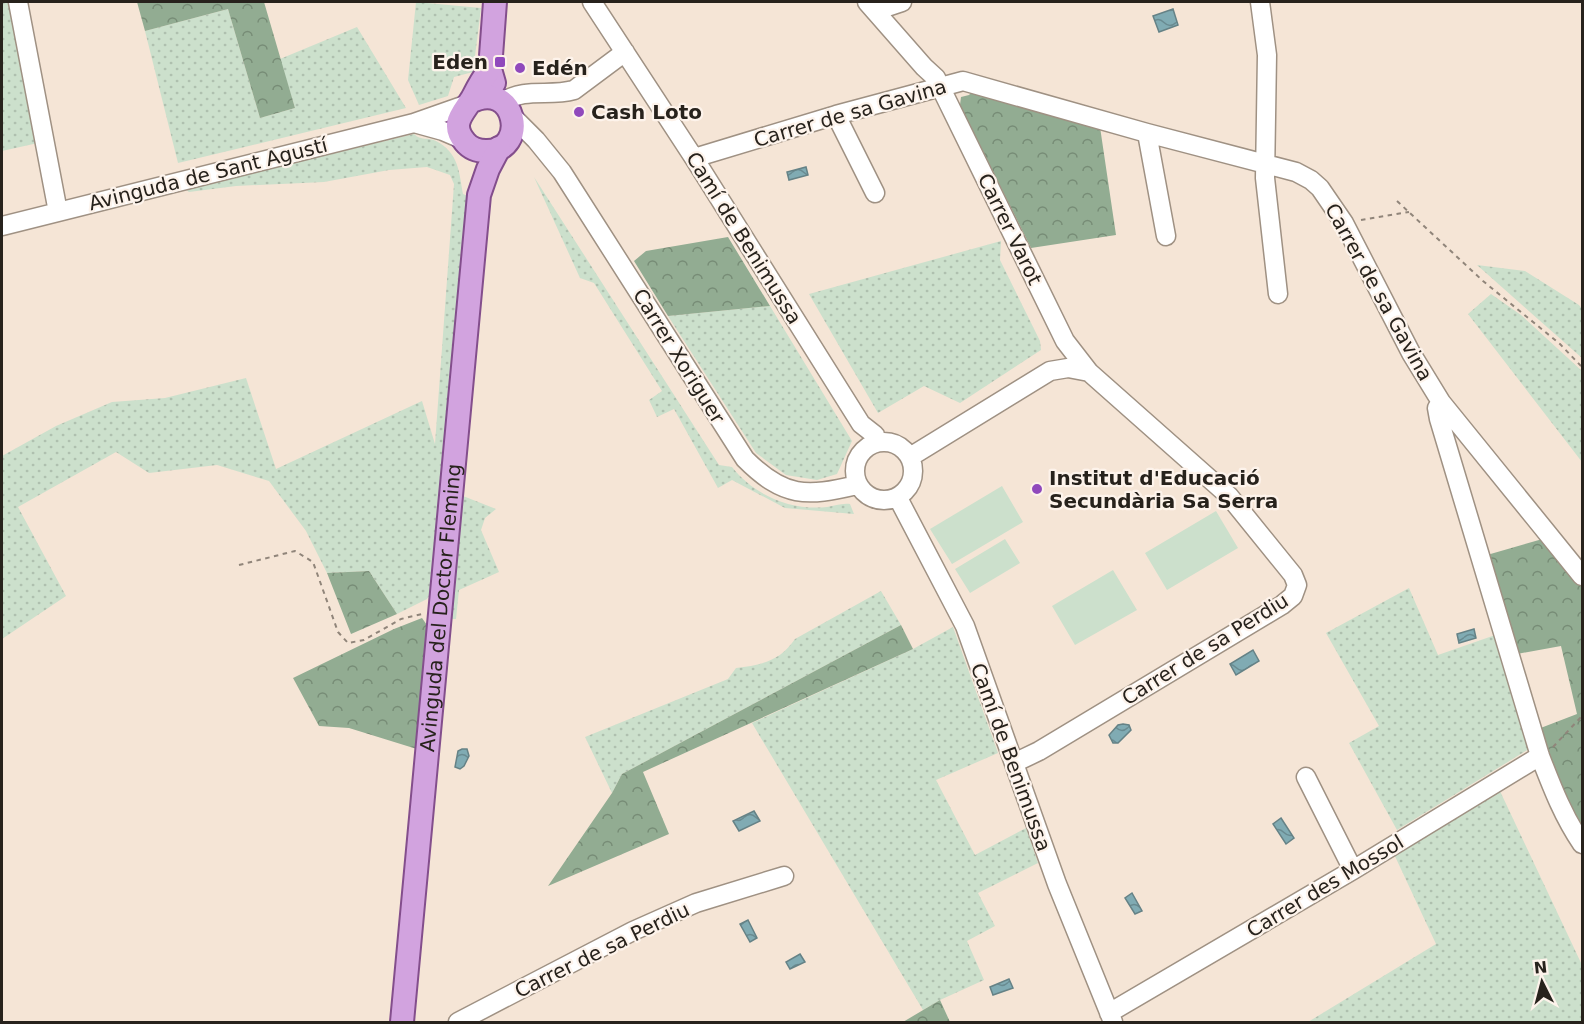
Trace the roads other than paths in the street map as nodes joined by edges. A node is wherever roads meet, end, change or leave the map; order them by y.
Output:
1 (18, 2) edge
2 (495, 2) edge
3 (592, 2) edge
4 (902, 2) edge
5 (1260, 2) edge
6 (871, 6) edge
7 (625, 52) junction
8 (490, 69) junction
9 (940, 86) junction
10 (469, 103) junction
11 (505, 107) junction
12 (836, 115) junction
13 (414, 123) junction
14 (1147, 133) junction
15 (466, 143) junction
16 (501, 147) junction
17 (544, 151) junction
18 (694, 158) junction
19 (1265, 164) junction
20 (875, 193) dead end
21 (479, 195) junction
22 (58, 212) junction
23 (2, 226) edge
24 (1166, 236) dead end
25 (1278, 294) dead end
26 (1065, 341) junction
27 (1050, 371) junction
28 (1089, 372) junction
29 (1441, 402) junction
30 (876, 443) junction
31 (910, 458) junction
32 (857, 485) junction
33 (898, 498) junction
34 (1582, 576) edge
35 (1540, 756) junction
36 (1014, 763) junction
37 (1306, 777) dead end
38 (1582, 844) edge
39 (1353, 870) junction
40 (784, 876) dead end
41 (1111, 1018) edge
42 (402, 1023) edge
43 (458, 1023) edge

1 - 22 street
2 - 8 main road
3 - 7 street, Camí de Benimussa
4 - 6 street
5 - 19 street
6 - 9 street, Carrer Varot
7 - 11 street
7 - 18 street, Camí de Benimussa
8 - 10 main road
8 - 11 main road
9 - 12 street, Carrer de sa Gavina
9 - 14 street, Carrer de sa Gavina
9 - 26 street, Carrer Varot
10 - 11 main road
10 - 13 street, Avinguda de Sant Agustí
10 - 15 main road
11 - 16 main road
11 - 17 street, Carrer Xoriguer
12 - 18 street, Carrer de sa Gavina
12 - 20 street
13 - 15 street, Avinguda de Sant Agustí
13 - 22 street, Avinguda de Sant Agustí
14 - 19 street, Carrer de sa Gavina
14 - 24 street
15 - 16 main road
15 - 21 main road, Avinguda del Doctor Fleming
16 - 17 street
16 - 21 main road, Avinguda del Doctor Fleming
17 - 32 street, Carrer Xoriguer
18 - 30 street, Camí de Benimussa
19 - 25 street
19 - 29 street, Carrer de sa Gavina
21 - 42 main road, Avinguda del Doctor Fleming
22 - 23 street, Avinguda de Sant Agustí
26 - 27 street
26 - 28 street, Carrer Varot
27 - 28 street
27 - 31 street
28 - 36 street, Carrer de sa Perdiu
29 - 34 street
29 - 35 street, Carrer de sa Gavina
30 - 31 street
30 - 32 street
31 - 33 street
32 - 33 street
33 - 36 street, Camí de Benimussa
35 - 38 street, Carrer de sa Gavina
35 - 39 street, Carrer des Mossol
36 - 41 street, Camí de Benimussa
37 - 39 street
39 - 41 street, Carrer des Mossol
40 - 43 street, Carrer de sa Perdiu

